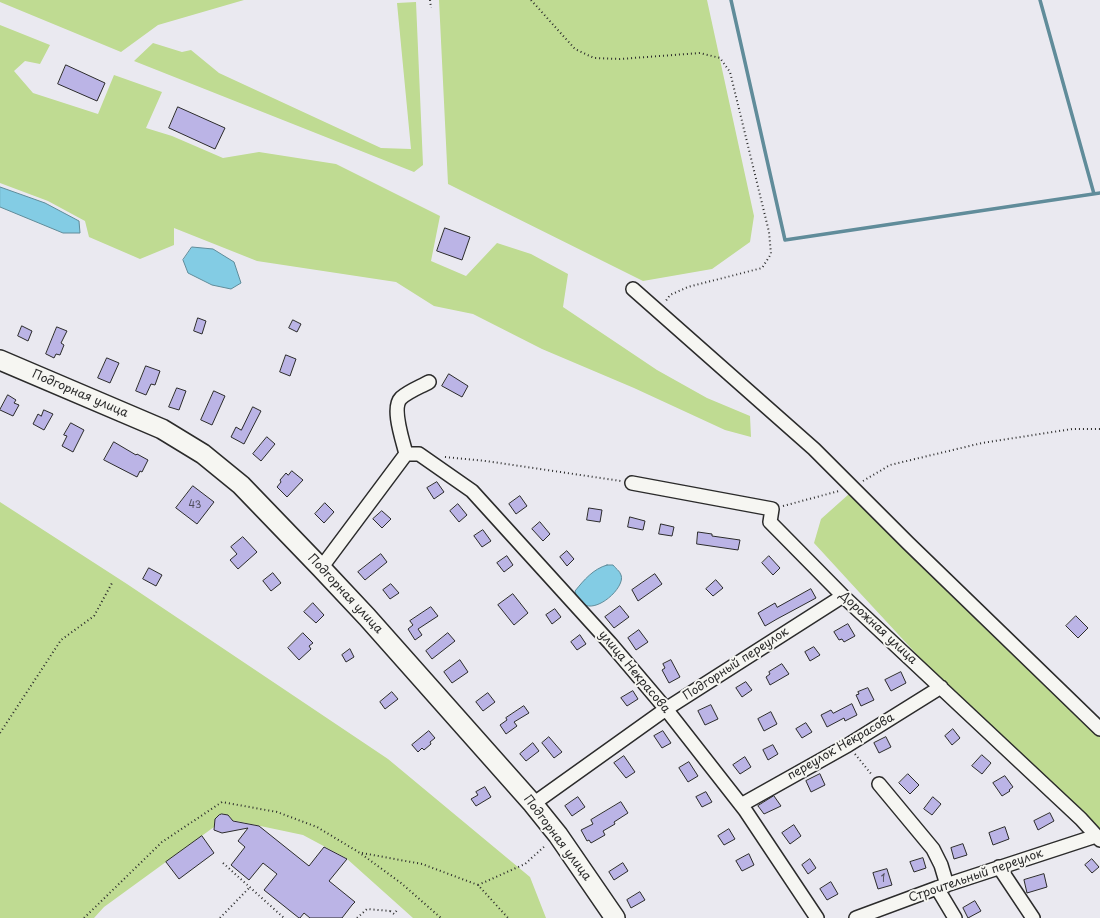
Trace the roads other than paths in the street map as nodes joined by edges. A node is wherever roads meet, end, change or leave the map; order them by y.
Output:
1 (633, 289) dead end
2 (0, 360) edge
3 (429, 382) dead end
4 (406, 454) junction
5 (632, 483) road end
6 (322, 568) junction
7 (843, 596) junction
8 (940, 687) junction
9 (666, 709) junction
10 (1100, 729) edge
11 (879, 784) road end
12 (533, 804) junction
13 (741, 804) junction
14 (1098, 838) edge
15 (999, 867) junction
16 (942, 887) junction
17 (615, 918) edge
18 (817, 918) edge
19 (856, 918) edge
20 (955, 918) edge
21 (1034, 918) edge

1 - 10 street
2 - 6 main road, Подгорная улица
3 - 4 street
4 - 6 street
4 - 9 street, улица Некрасова
5 - 7 street, Дорожная улица
6 - 12 main road, Подгорная улица
7 - 8 street, Дорожная улица
7 - 9 street, Подгорный переулок
8 - 13 street, переулок Некрасова
8 - 14 street, Дорожная улица
9 - 12 street, Подгорный переулок
9 - 13 street, улица Некрасова
11 - 16 street
12 - 17 main road, Подгорная улица
13 - 18 street, улица Некрасова
14 - 15 street, Строительный переулок
15 - 16 street, Строительный переулок
15 - 21 street
16 - 19 street, Строительный переулок
16 - 20 street

